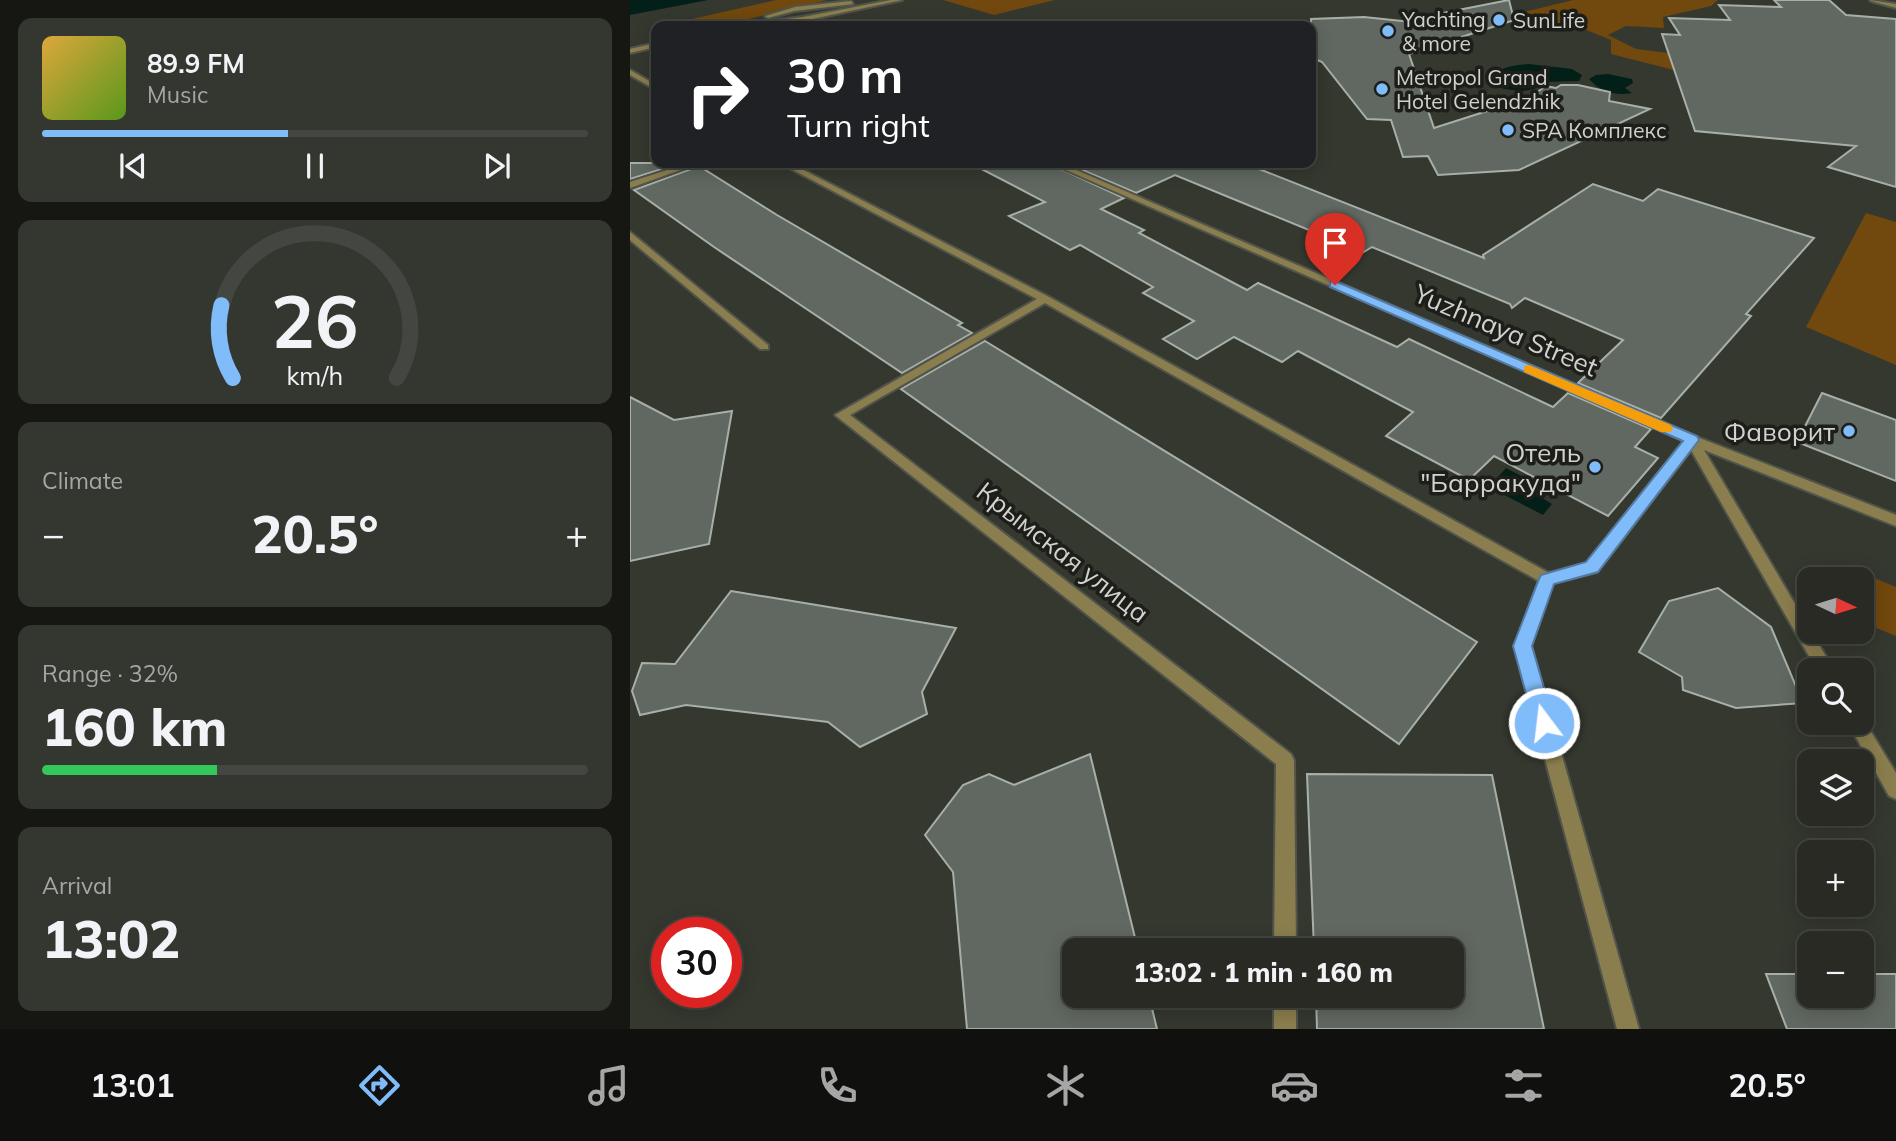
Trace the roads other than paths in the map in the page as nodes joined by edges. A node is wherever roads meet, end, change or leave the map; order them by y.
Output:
1 (899, 0) edge
2 (1873, 0) edge
3 (874, 5) junction
4 (1896, 6) edge
5 (809, 7) junction
6 (783, 12) junction
7 (823, 16) junction
8 (803, 19) junction
9 (751, 21) edge
10 (783, 21) edge
11 (651, 46) edge
12 (630, 51) edge
13 (630, 72) edge
14 (651, 85) edge
15 (681, 168) edge
16 (794, 168) edge
17 (1066, 168) edge
18 (630, 185) edge
19 (630, 235) edge
20 (1045, 299) junction
21 (764, 347) dead end
22 (1692, 440) junction
23 (1896, 521) edge
24 (1547, 579) junction
25 (1819, 658) edge
26 (1864, 735) edge
27 (1896, 790) edge
28 (1285, 938) edge
29 (1285, 1008) edge
30 (1285, 1029) edge
31 (1628, 1029) edge

1 - 3 street
2 - 4 street
3 - 5 street
3 - 7 street
5 - 6 street
5 - 7 street
6 - 8 street
6 - 9 street
7 - 8 street
8 - 10 street
11 - 12 street
13 - 14 street
15 - 18 street
16 - 20 street
17 - 22 street, Yuzhnaya Street
19 - 21 street
20 - 24 street
20 - 28 street, Крымская улица
22 - 23 street, Yuzhnaya Street
22 - 24 street
22 - 25 street
24 - 31 street
26 - 27 street
29 - 30 street

